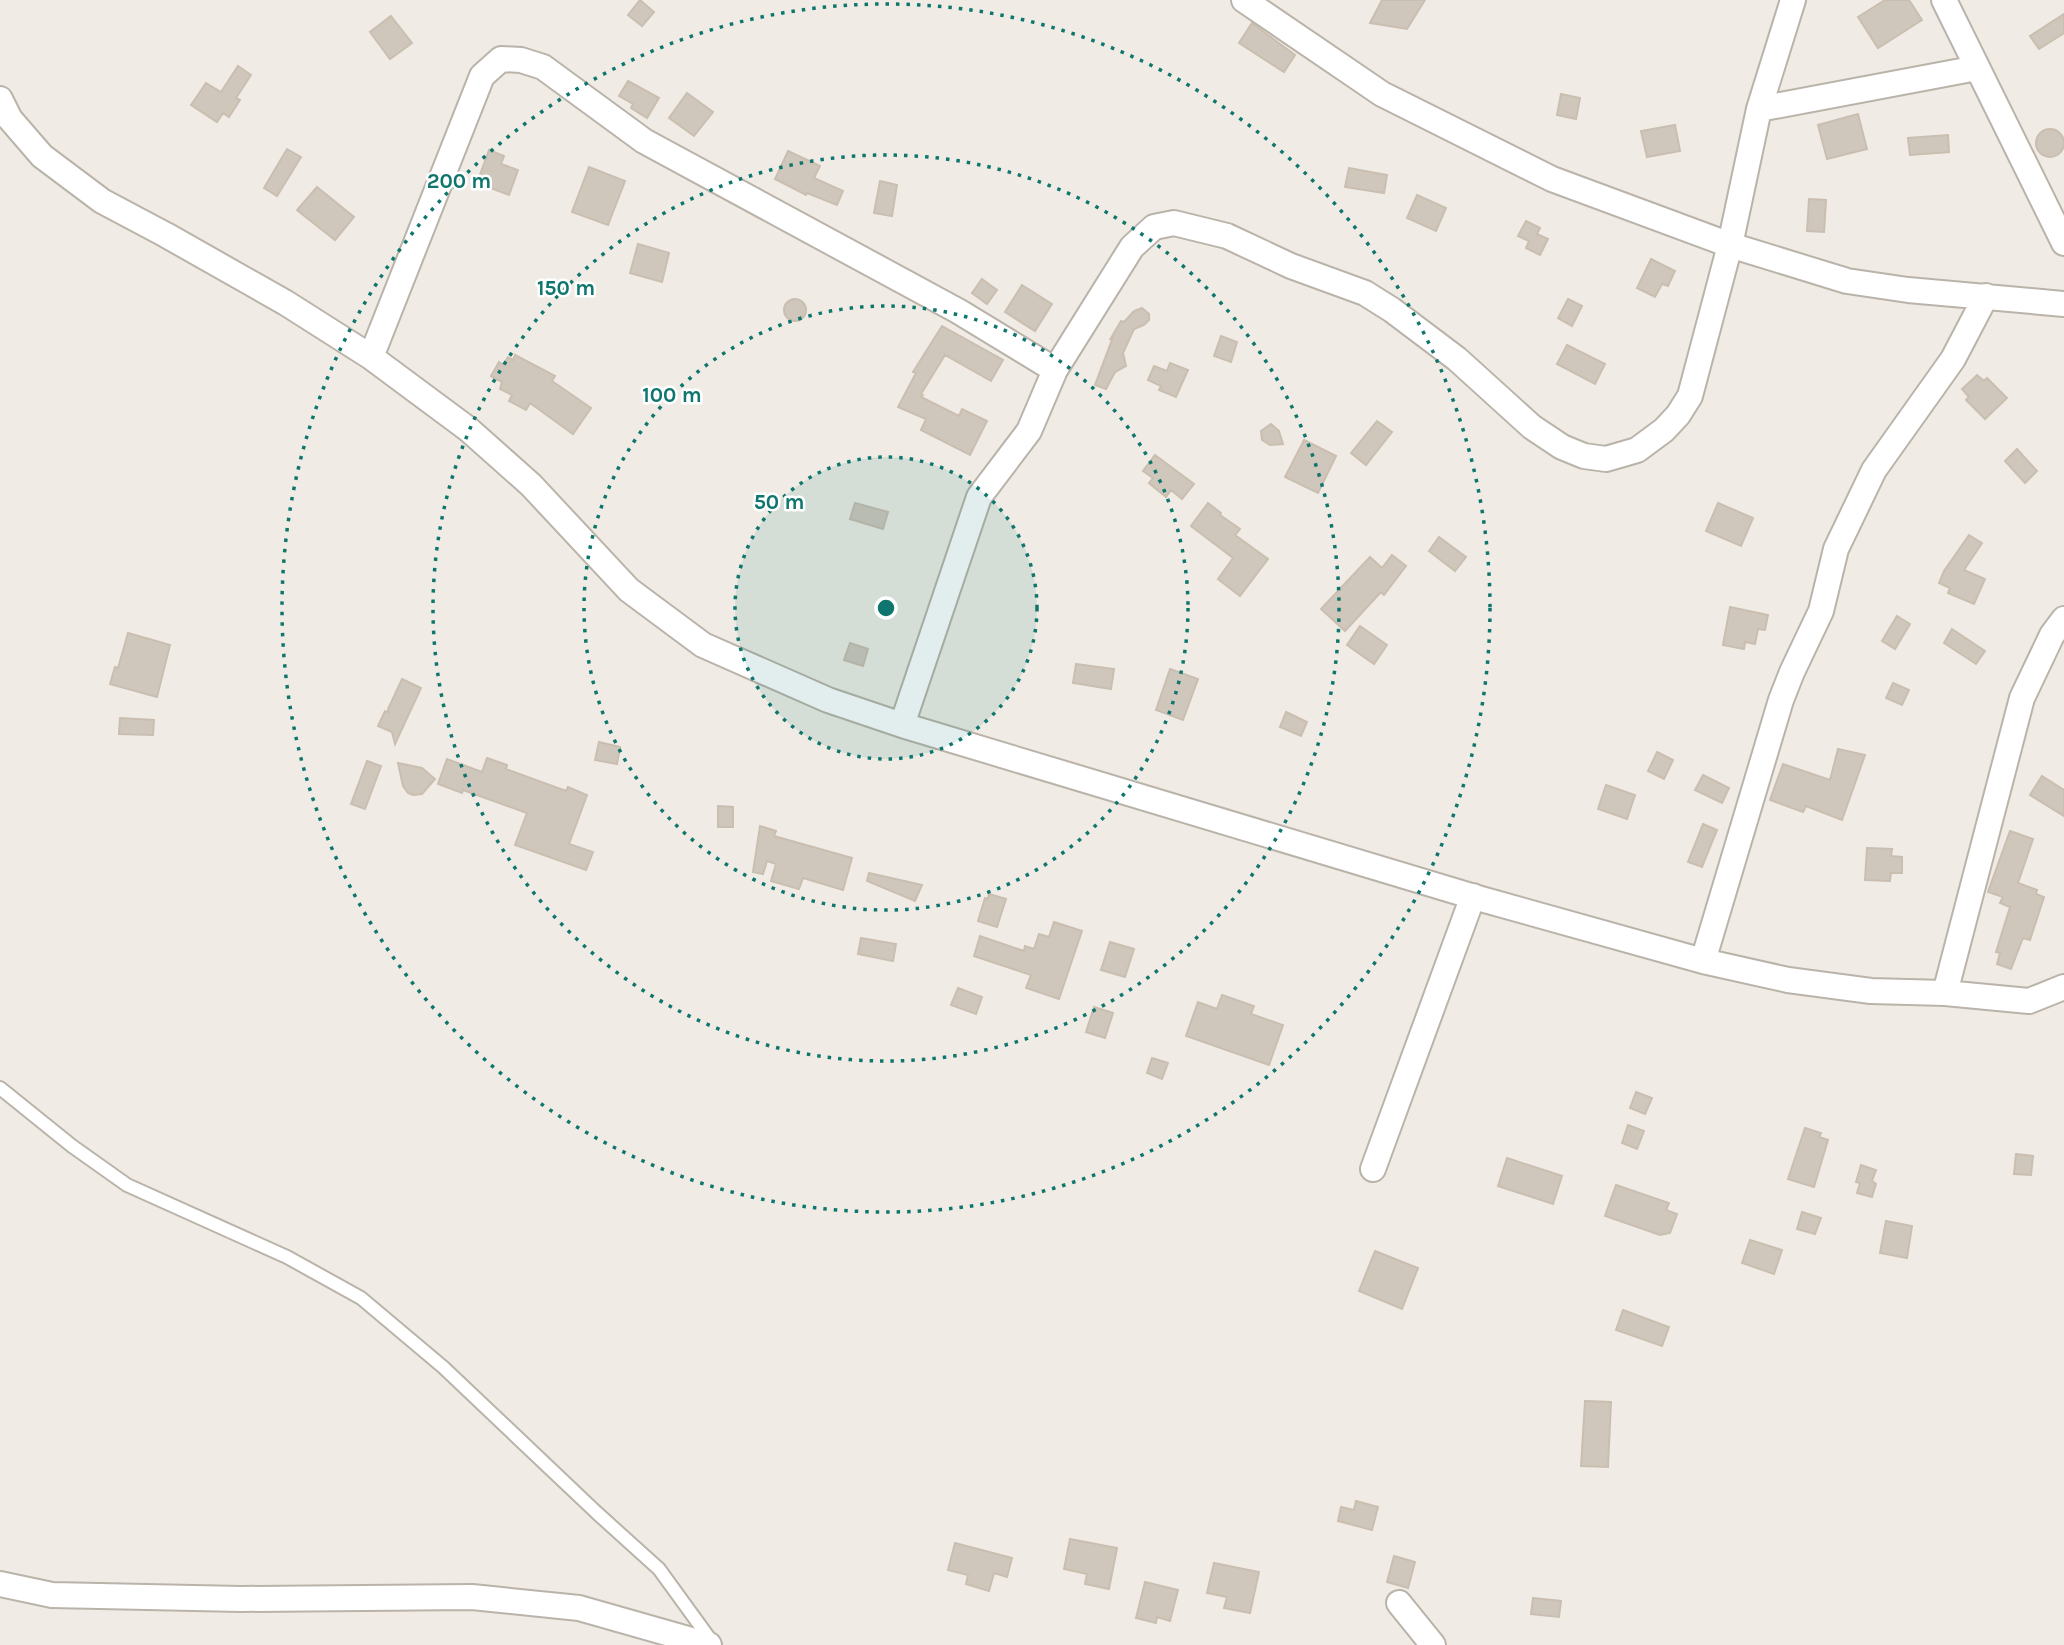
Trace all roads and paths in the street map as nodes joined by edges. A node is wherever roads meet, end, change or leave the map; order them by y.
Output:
1 (1244, 0) edge
2 (1793, 0) edge
3 (1944, 0) edge
4 (1978, 68) junction
5 (1759, 109) junction
6 (3, 114) edge
7 (2064, 243) edge
8 (1730, 245) junction
9 (1986, 296) junction
10 (2064, 304) edge
11 (371, 357) junction
12 (1055, 370) junction
13 (2064, 619) edge
14 (902, 725) junction
15 (1473, 896) junction
16 (1703, 961) junction
17 (2064, 987) edge
18 (1945, 993) junction
19 (2029, 1001) junction
20 (2064, 1007) edge
21 (0, 1087) edge
22 (1373, 1169) dead end
23 (0, 1584) edge
24 (1399, 1603) dead end
25 (712, 1645) edge
26 (1433, 1645) edge

1 - 8 street
2 - 5 street
3 - 4 street
4 - 5 street
4 - 7 street
5 - 8 street
6 - 11 street
8 - 9 street
8 - 12 street
9 - 10 street
9 - 16 street
11 - 12 street
11 - 14 street
12 - 14 street
13 - 18 street
14 - 15 street
15 - 16 street
15 - 22 street
16 - 18 street
17 - 19 street
18 - 19 street
19 - 20 street
21 - 25 lane
23 - 25 street
24 - 26 street

